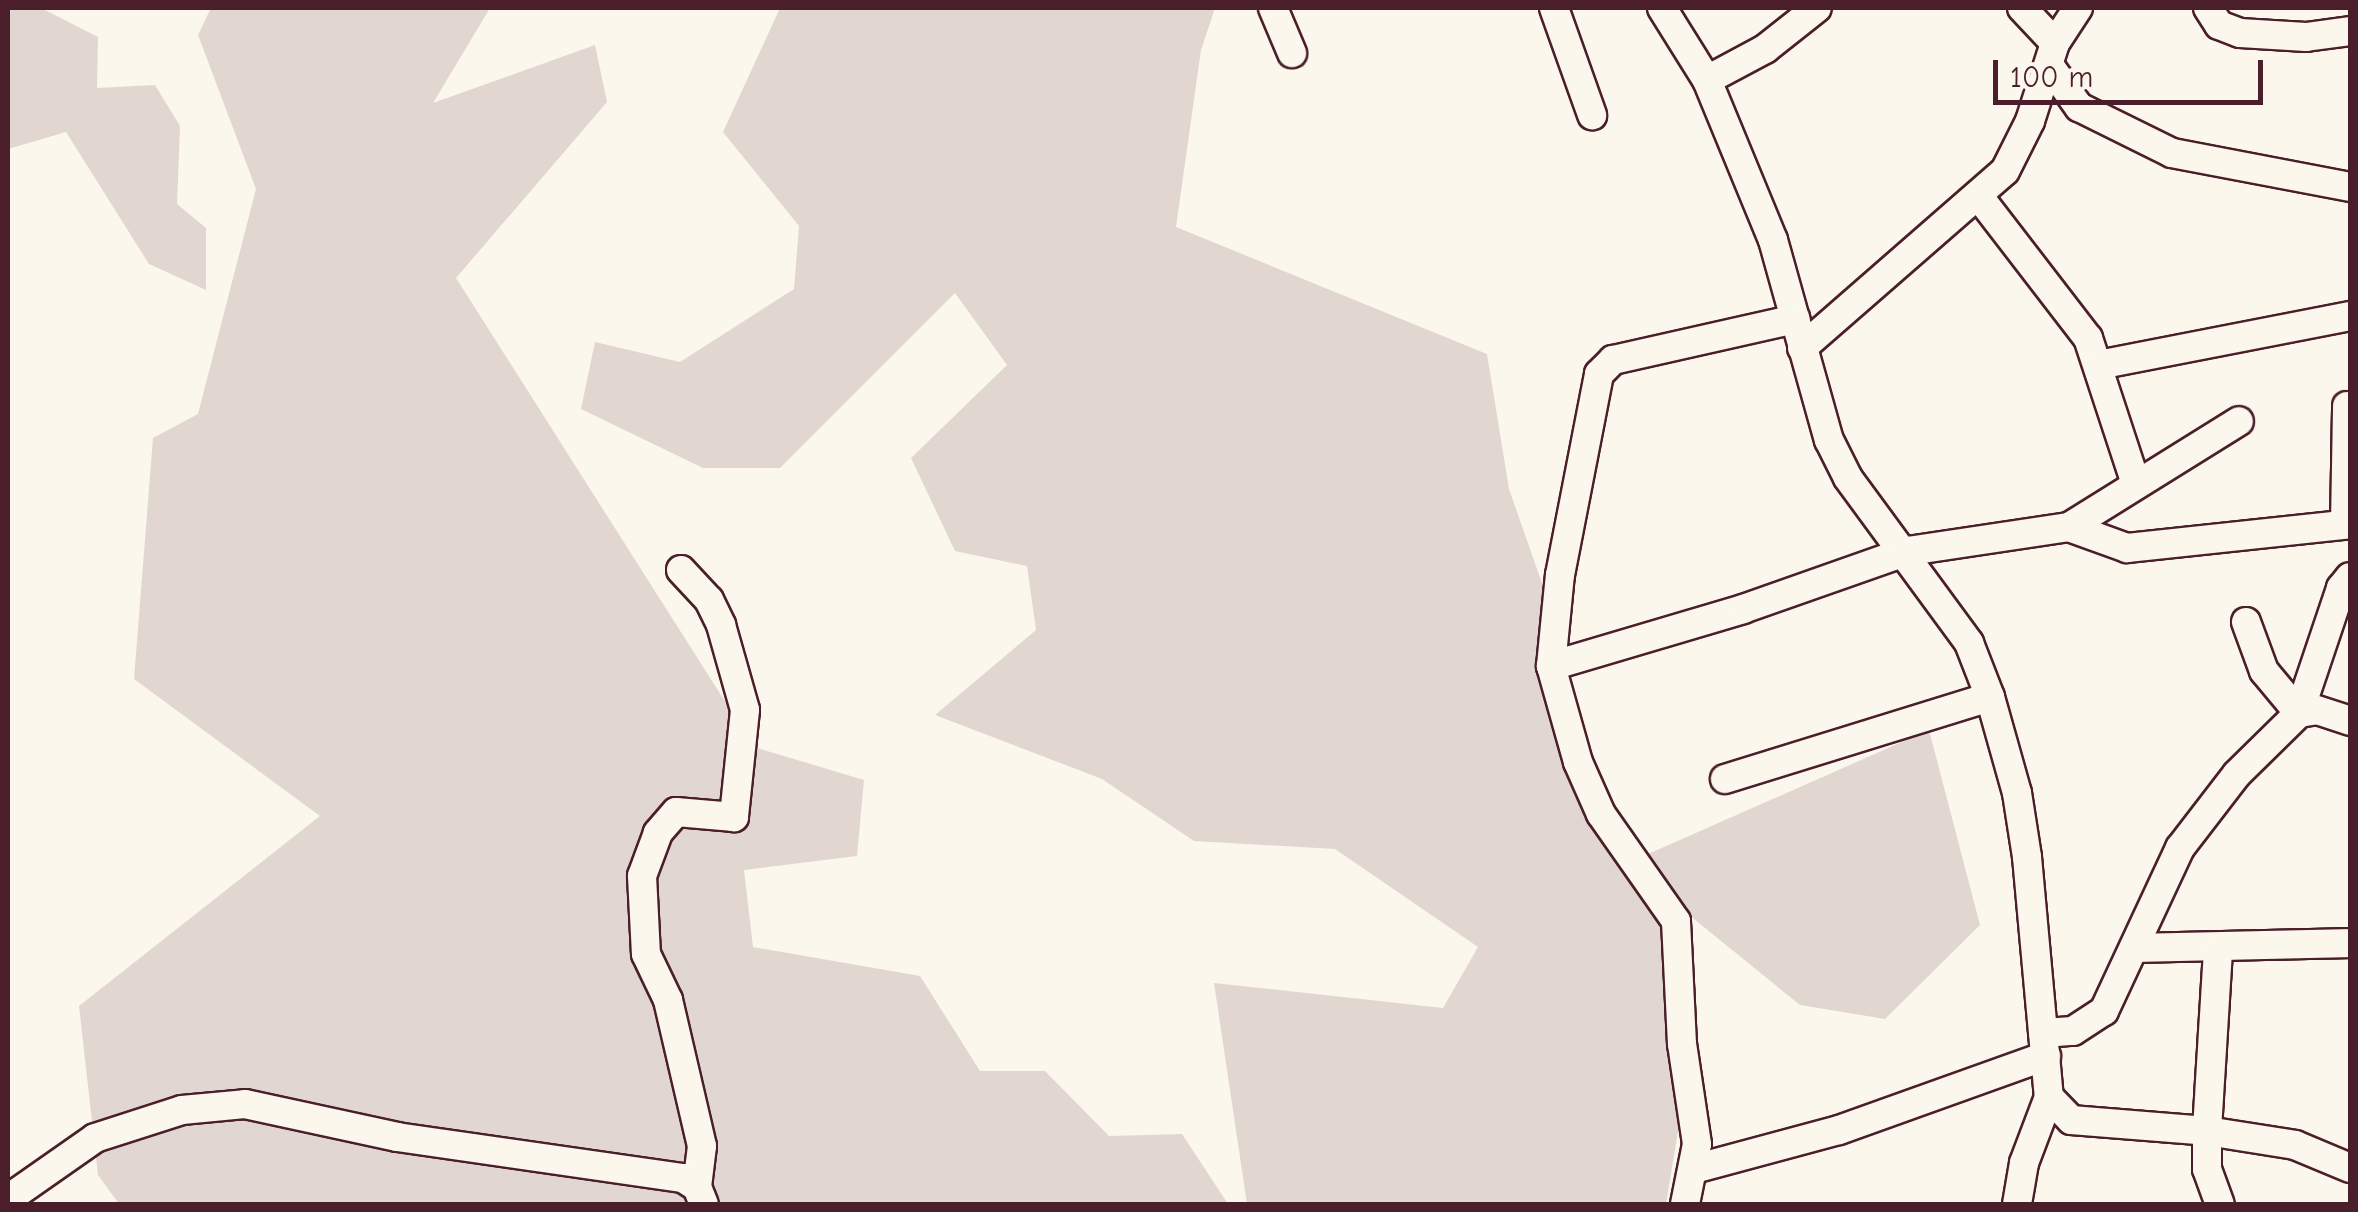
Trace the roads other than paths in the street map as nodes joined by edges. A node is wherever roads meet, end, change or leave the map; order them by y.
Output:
1 (1274, 8) edge
2 (1554, 8) edge
3 (1662, 8) edge
4 (1817, 8) edge
5 (2022, 8) edge
6 (2078, 8) edge
7 (2208, 8) edge
8 (2350, 32) edge
9 (1292, 53) dead end
10 (2052, 54) junction
11 (1707, 80) junction
12 (1592, 115) dead end
13 (2350, 187) edge
14 (1980, 198) junction
15 (2350, 316) edge
16 (1795, 319) junction
17 (1802, 348) junction
18 (2098, 365) junction
19 (2347, 406) dead end
20 (2239, 420) dead end
21 (2136, 484) junction
22 (2348, 524) edge
23 (2070, 527) junction
24 (1908, 551) junction
25 (681, 570) dead end
26 (2350, 577) edge
27 (2246, 622) dead end
28 (1551, 666) junction
29 (1990, 697) junction
30 (2299, 714) junction
31 (2350, 721) edge
32 (1725, 779) dead end
33 (2350, 943) edge
34 (2137, 948) junction
35 (2218, 950) junction
36 (2044, 1044) junction
37 (2050, 1097) junction
38 (2208, 1131) junction
39 (2350, 1168) edge
40 (1694, 1170) junction
41 (700, 1196) edge
42 (8, 1199) edge
43 (1685, 1204) edge
44 (2018, 1204) edge
45 (2220, 1204) edge

1 - 9 street
2 - 12 street
3 - 11 street
4 - 11 street
5 - 10 street
6 - 10 street
7 - 8 street
10 - 13 street
10 - 14 street
11 - 16 street
14 - 17 street
14 - 18 street
15 - 18 street
16 - 17 street
16 - 28 street
17 - 24 street
18 - 21 street
19 - 22 street
20 - 21 street
21 - 23 street
22 - 23 street
23 - 24 street
24 - 28 street
24 - 29 street
25 - 41 street
26 - 30 street
27 - 30 street
28 - 40 street
29 - 32 street
29 - 36 street
30 - 31 street
30 - 34 street
33 - 35 street
34 - 35 street
34 - 36 street
35 - 38 street
36 - 37 street
36 - 40 street
37 - 38 street
37 - 44 street
38 - 39 street
38 - 45 street
40 - 43 street
41 - 42 street

